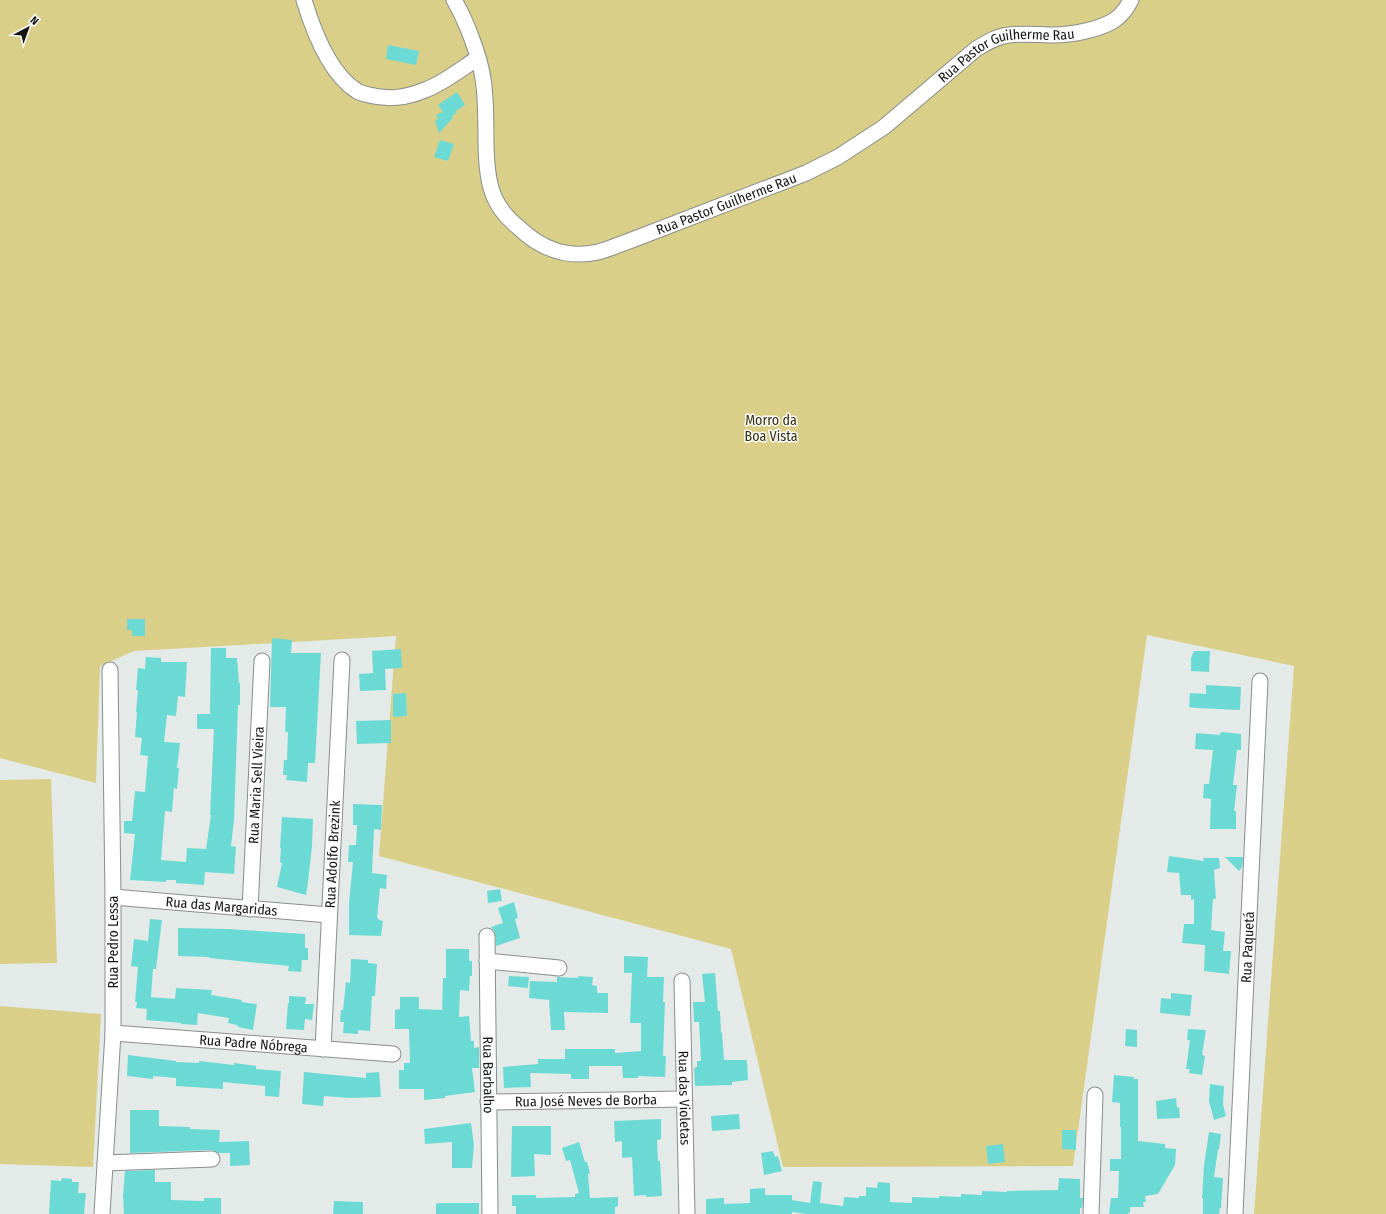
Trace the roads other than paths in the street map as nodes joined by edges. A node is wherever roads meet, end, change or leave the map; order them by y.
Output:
1 (304, 0) edge
2 (454, 0) edge
3 (1131, 0) edge
4 (478, 58) junction
5 (342, 660) dead end
6 (262, 661) dead end
7 (110, 670) dead end
8 (1260, 681) dead end
9 (114, 897) junction
10 (250, 909) junction
11 (329, 915) junction
12 (487, 936) dead end
13 (487, 961) junction
14 (559, 968) dead end
15 (682, 981) dead end
16 (113, 1032) junction
17 (323, 1049) junction
18 (394, 1054) dead end
19 (1095, 1096) dead end
20 (684, 1099) junction
21 (488, 1102) junction
22 (212, 1159) dead end
23 (105, 1163) junction
24 (102, 1214) edge
25 (490, 1214) edge
26 (687, 1214) edge
27 (1091, 1214) edge
28 (1235, 1214) edge

1 - 4 street
2 - 4 street, Rua Pastor Guilherme Rau
3 - 4 street, Rua Pastor Guilherme Rau
5 - 11 street, Rua Adolfo Brezink
6 - 10 street, Rua Maria Sell Vieira
7 - 9 street, Rua Pedro Lessa
8 - 28 street, Rua Paquetá
9 - 10 street, Rua das Margaridas
9 - 16 street, Rua Pedro Lessa
10 - 11 street, Rua das Margaridas
11 - 17 street, Rua Adolfo Brezink
12 - 13 street, Rua Barbalho
13 - 14 street
13 - 21 street, Rua Barbalho
15 - 20 street, Rua das Violetas
16 - 17 street, Rua Padre Nóbrega
16 - 23 street, Rua Pedro Lessa
17 - 18 street, Rua Padre Nóbrega
19 - 27 street
20 - 21 street, Rua José Neves de Borba
20 - 26 street, Rua das Violetas
21 - 25 street, Rua Barbalho
22 - 23 street
23 - 24 street, Rua Pedro Lessa

